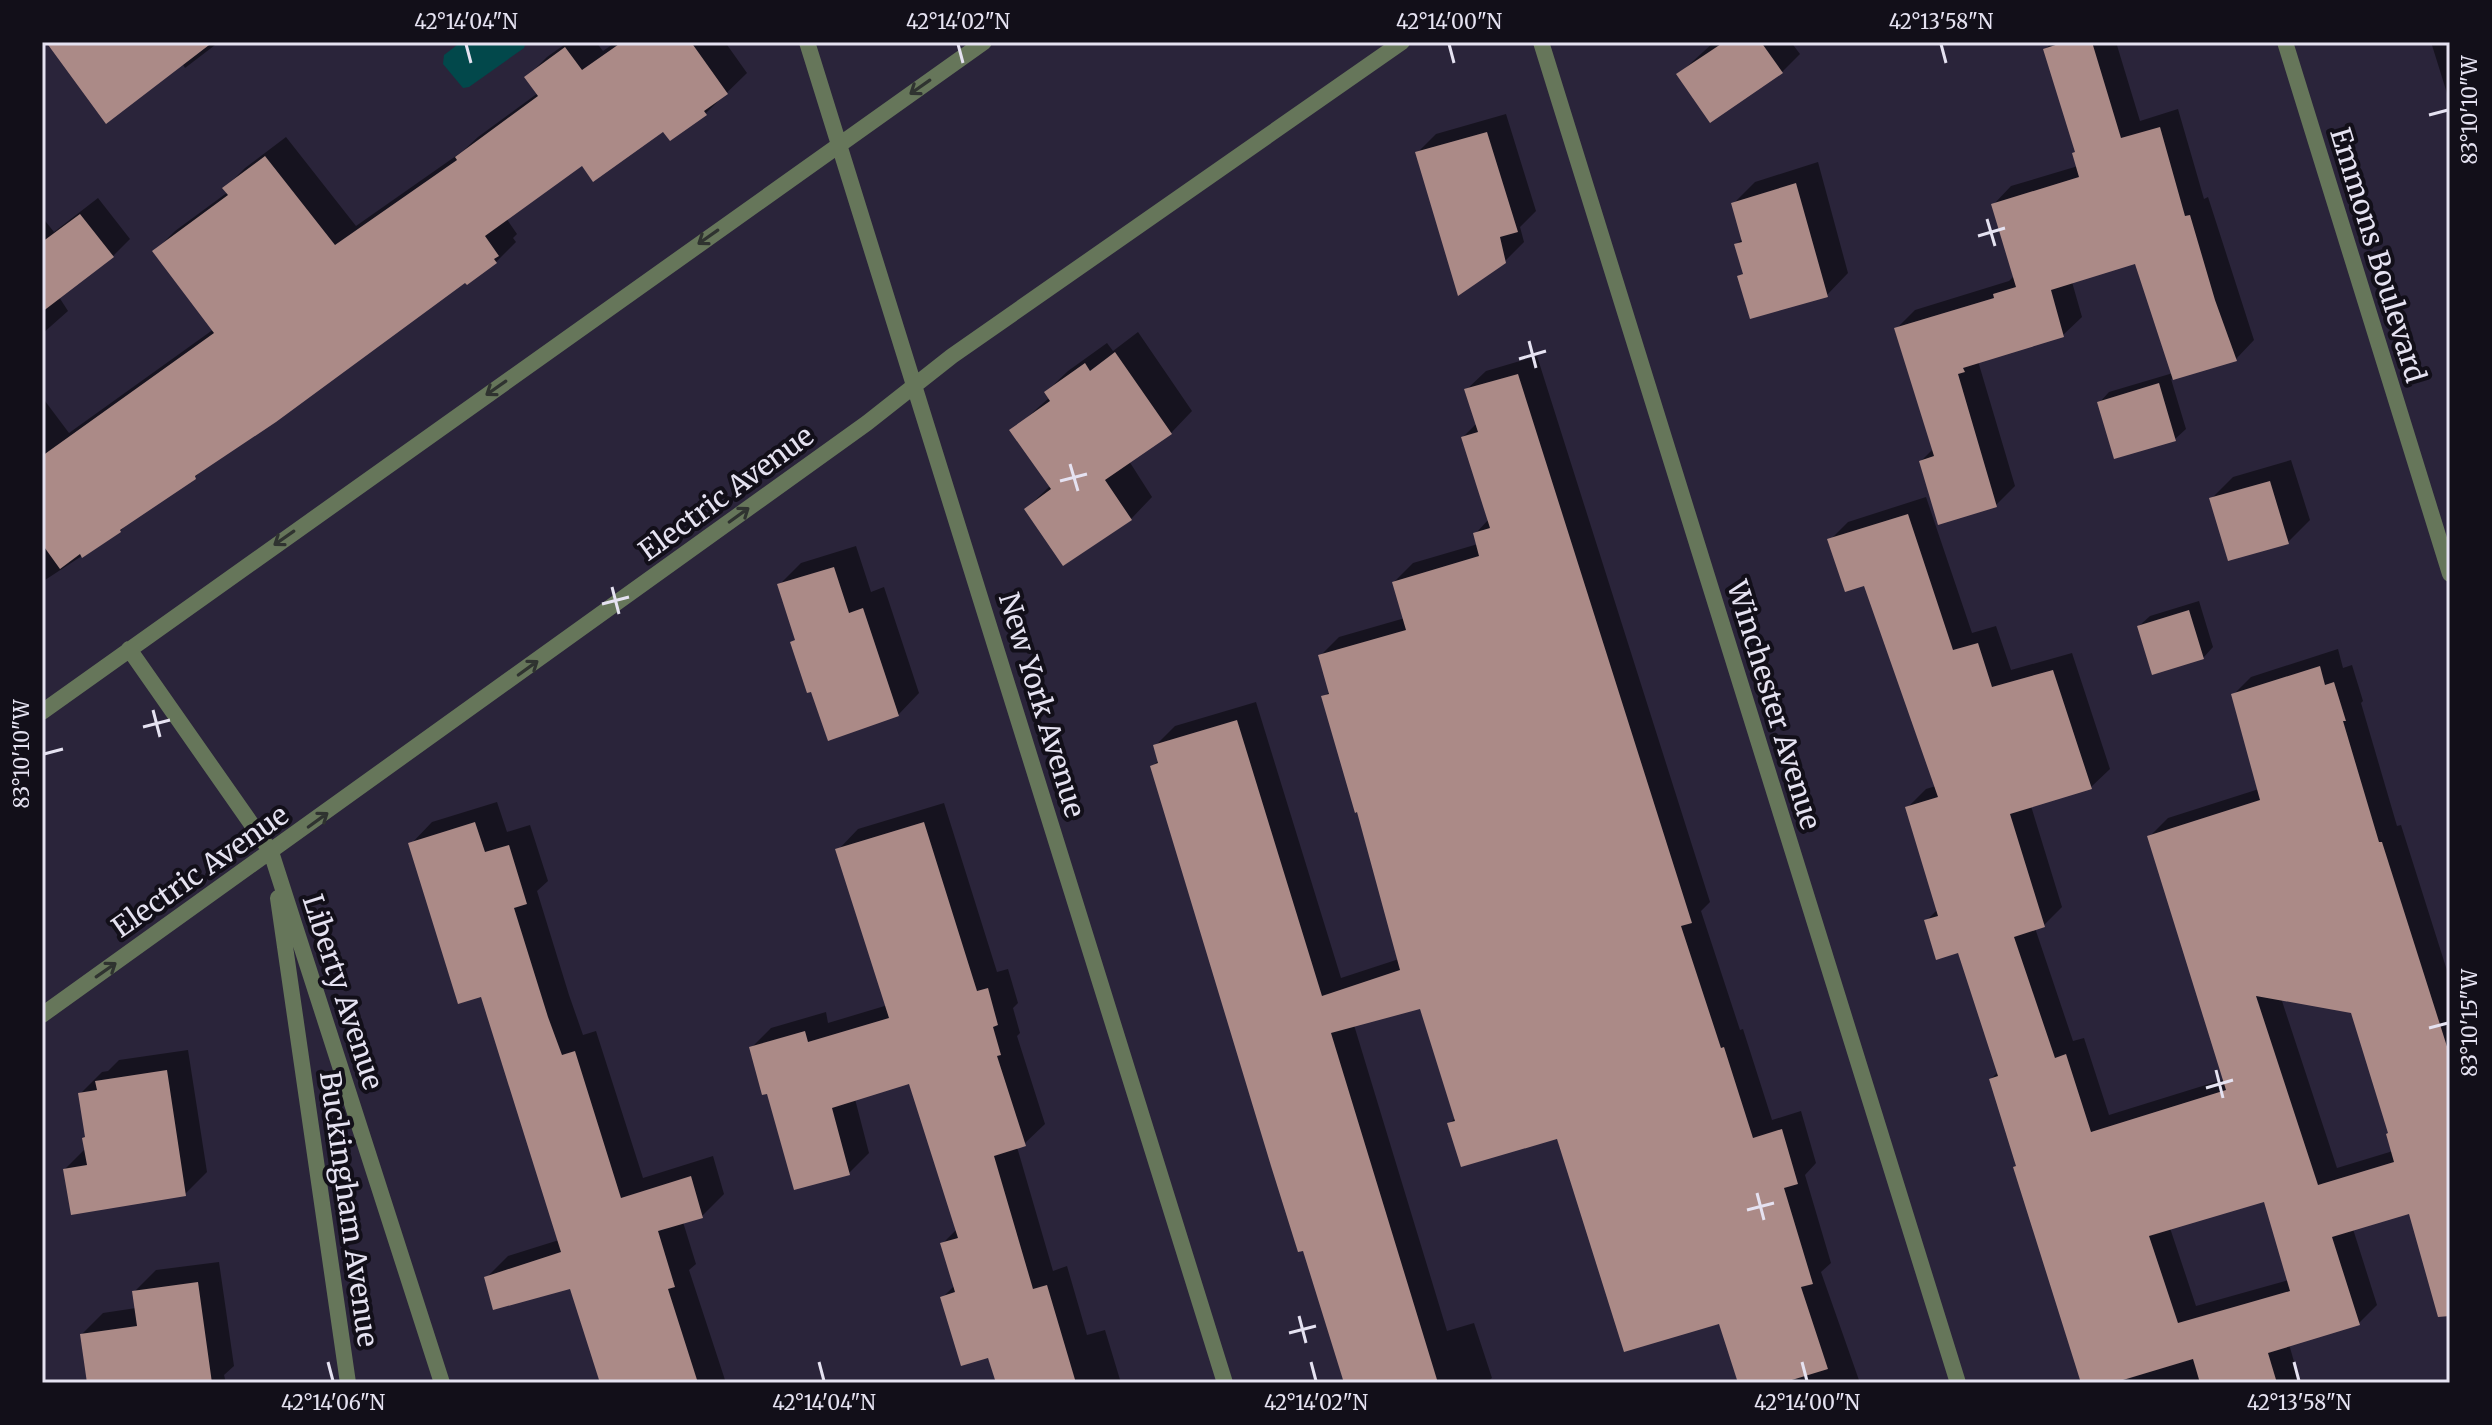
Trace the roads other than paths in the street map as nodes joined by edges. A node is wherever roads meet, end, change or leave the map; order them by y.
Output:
1 (807, 42) edge
2 (984, 42) edge
3 (1402, 42) edge
4 (1541, 42) edge
5 (2285, 42) edge
6 (840, 144) junction
7 (915, 385) junction
8 (2450, 574) edge
9 (129, 649) junction
10 (42, 712) edge
11 (271, 852) junction
12 (42, 1015) edge
13 (348, 1383) edge
14 (442, 1383) edge
15 (1225, 1383) edge
16 (1958, 1383) edge

1 - 6 street, New York Avenue
2 -> 6 street
3 - 7 street, Electric Avenue
4 - 16 street, Winchester Avenue
5 - 8 street, Emmons Boulevard
6 - 7 street, New York Avenue
6 -> 9 street
11 -> 7 street, Electric Avenue
7 - 15 street, New York Avenue
9 - 10 street
9 - 11 street, Liberty Avenue
12 -> 11 street, Electric Avenue
11 - 13 street, Buckingham Avenue
11 - 14 street, Liberty Avenue

